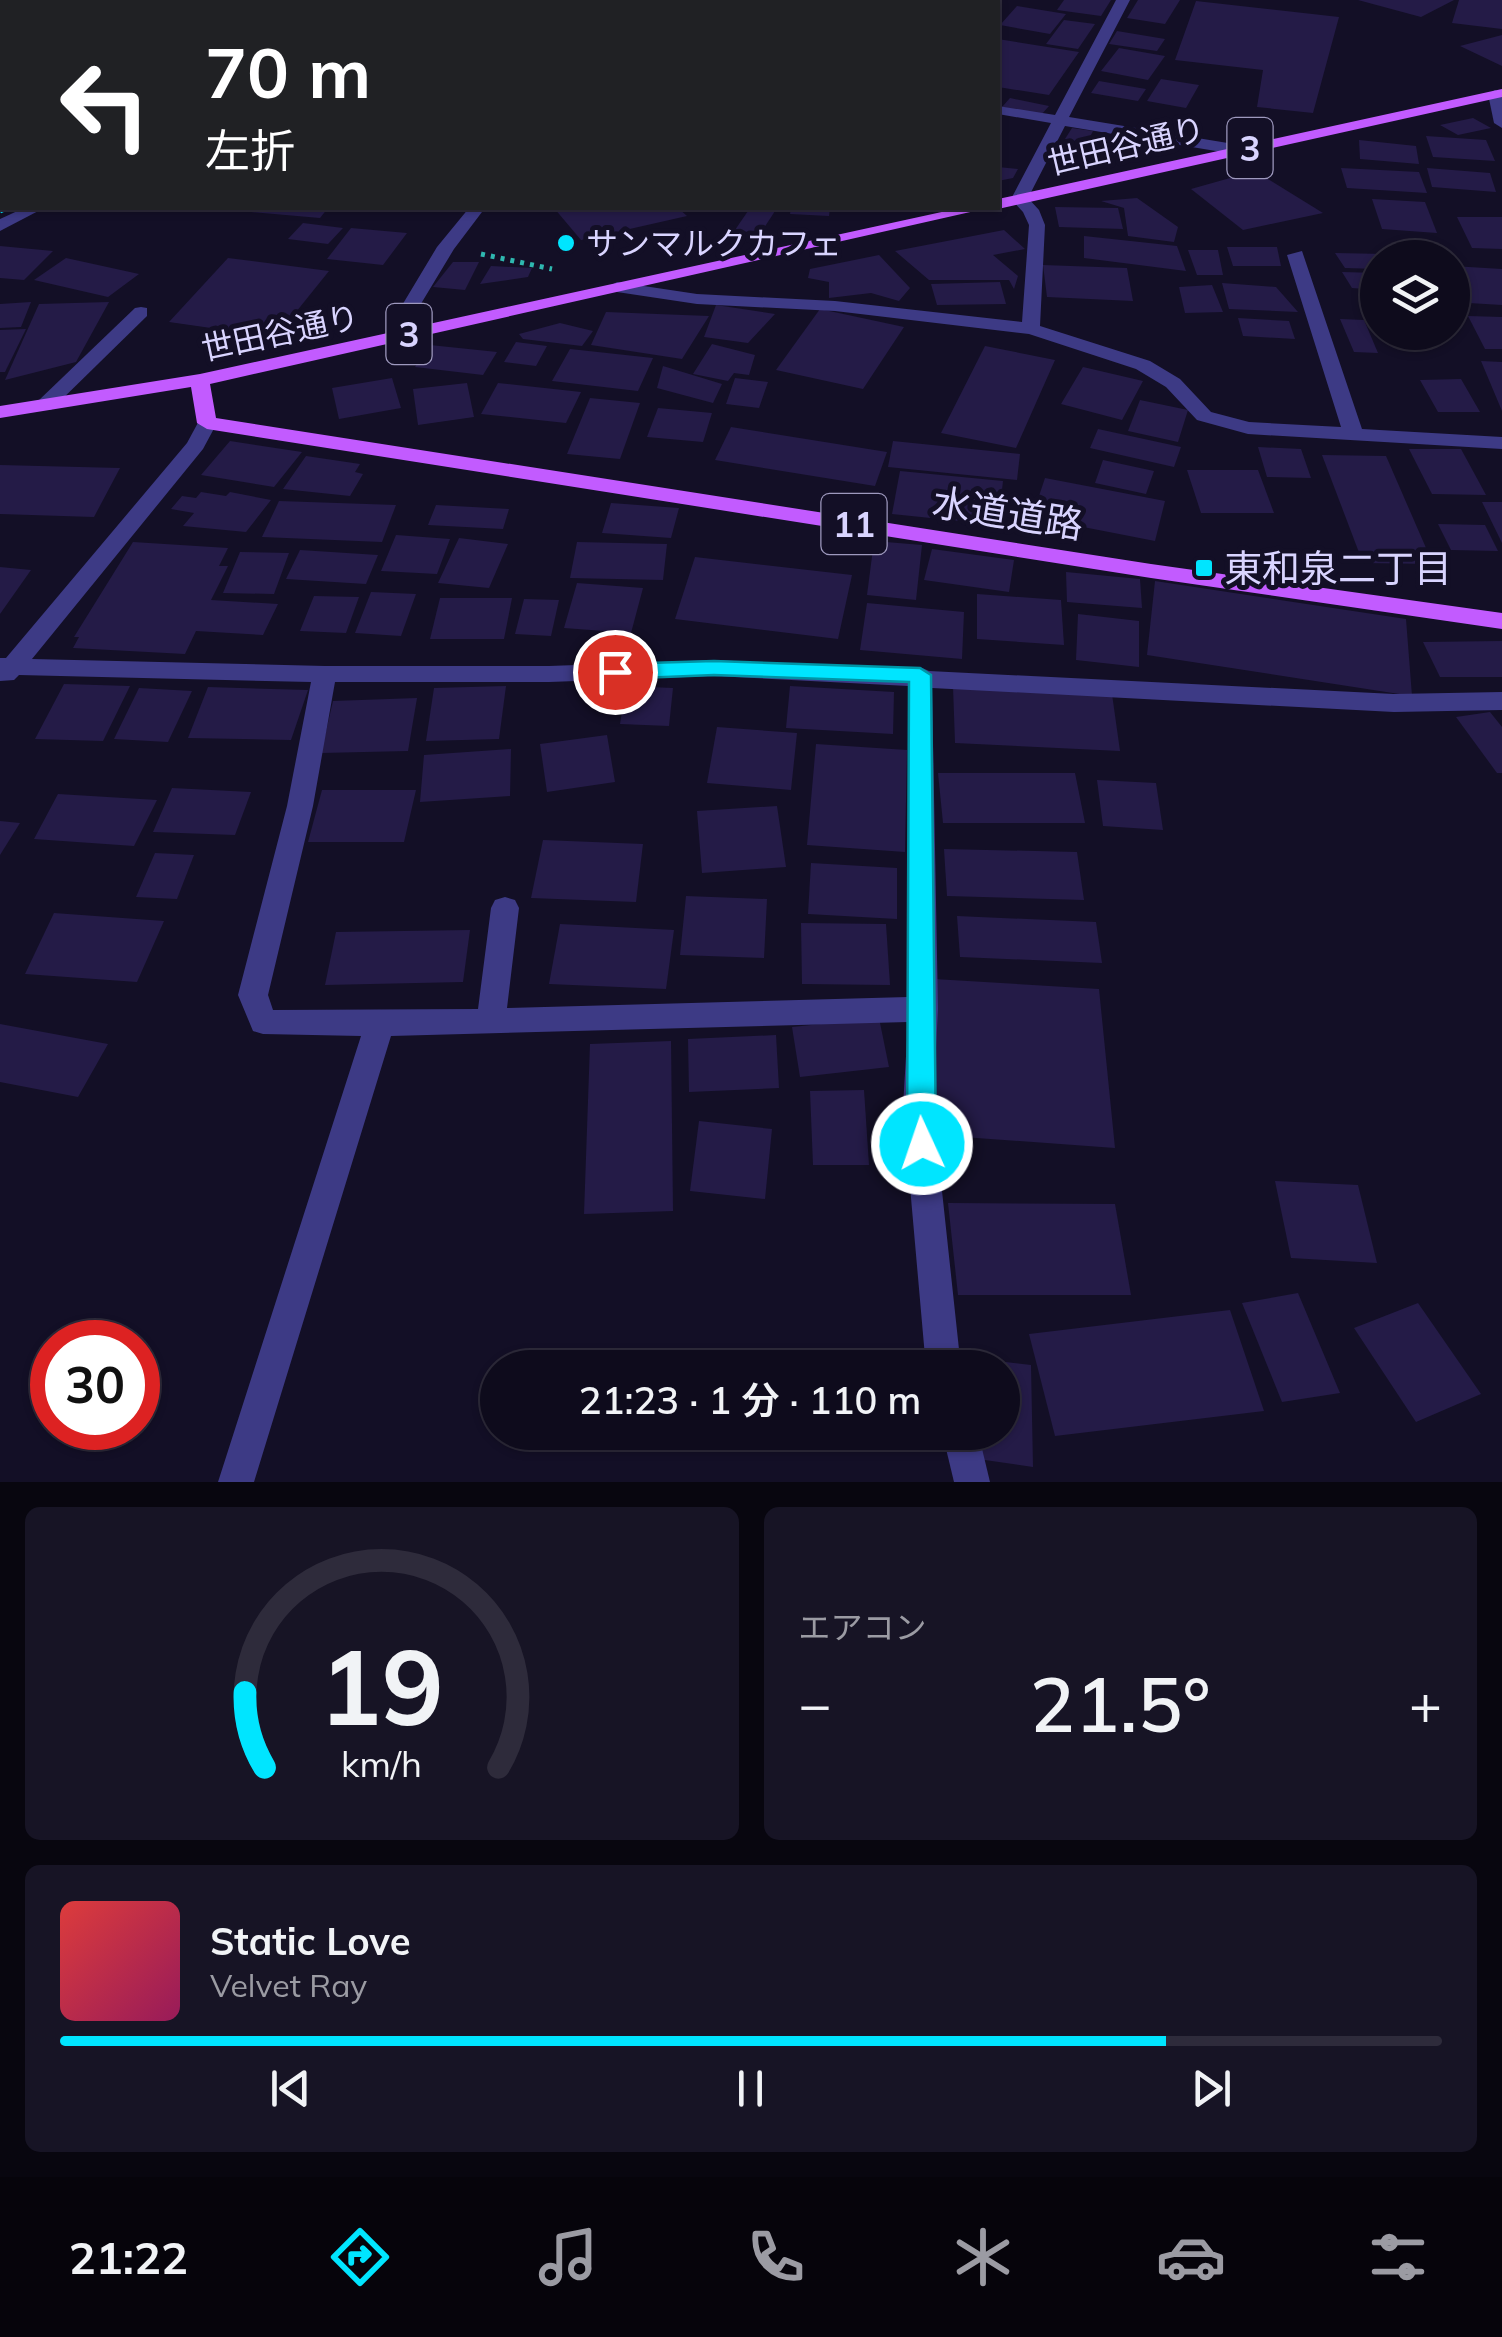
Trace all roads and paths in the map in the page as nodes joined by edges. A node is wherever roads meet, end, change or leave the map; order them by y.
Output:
1 (1123, 0) edge
2 (1498, 94) edge
3 (1000, 110) edge
4 (1057, 120) junction
5 (1502, 122) edge
6 (1240, 150) junction
7 (1019, 199) junction
8 (1000, 204) edge
9 (32, 210) edge
10 (475, 210) edge
11 (971, 210) edge
12 (0, 226) edge
13 (446, 247) junction
14 (1296, 256) dead end
15 (559, 270) dead end
16 (617, 288) junction
17 (142, 312) dead end
18 (1031, 329) junction
19 (418, 332) junction
20 (200, 380) junction
21 (44, 406) junction
22 (0, 412) edge
23 (207, 423) junction
24 (1354, 436) junction
25 (1502, 443) edge
26 (1502, 621) edge
27 (4, 671) edge
28 (325, 674) junction
29 (920, 675) junction
30 (1502, 701) edge
31 (505, 908) dead end
32 (923, 1009) junction
33 (491, 1021) junction
34 (380, 1024) junction
35 (942, 1350) edge
36 (964, 1450) edge
37 (236, 1482) edge
38 (972, 1482) edge

1 - 4 street
2 - 5 street
2 - 6 main road, 世田谷通り / 3
3 - 4 street
4 - 6 street
4 - 7 street
6 - 7 main road, 世田谷通り / 3
7 - 8 main road, 世田谷通り / 3
7 - 18 street
9 - 12 street
10 - 13 street
11 - 16 main road, 世田谷通り / 3
13 - 15 path
13 - 19 street
14 - 24 street
16 - 18 street
16 - 19 main road, 世田谷通り / 3
17 - 21 street
18 - 24 street
19 - 20 main road, 世田谷通り / 3
20 - 21 main road, 世田谷通り / 3
20 - 23 main road
21 - 22 main road, 世田谷通り / 3
23 - 26 main road, 水道道路 / 11
23 - 27 street
24 - 25 street
27 - 28 street
28 - 29 street
28 - 34 street
29 - 30 street
29 - 32 street
31 - 33 street
32 - 33 street
32 - 35 street
33 - 34 street
34 - 37 street
36 - 38 street

